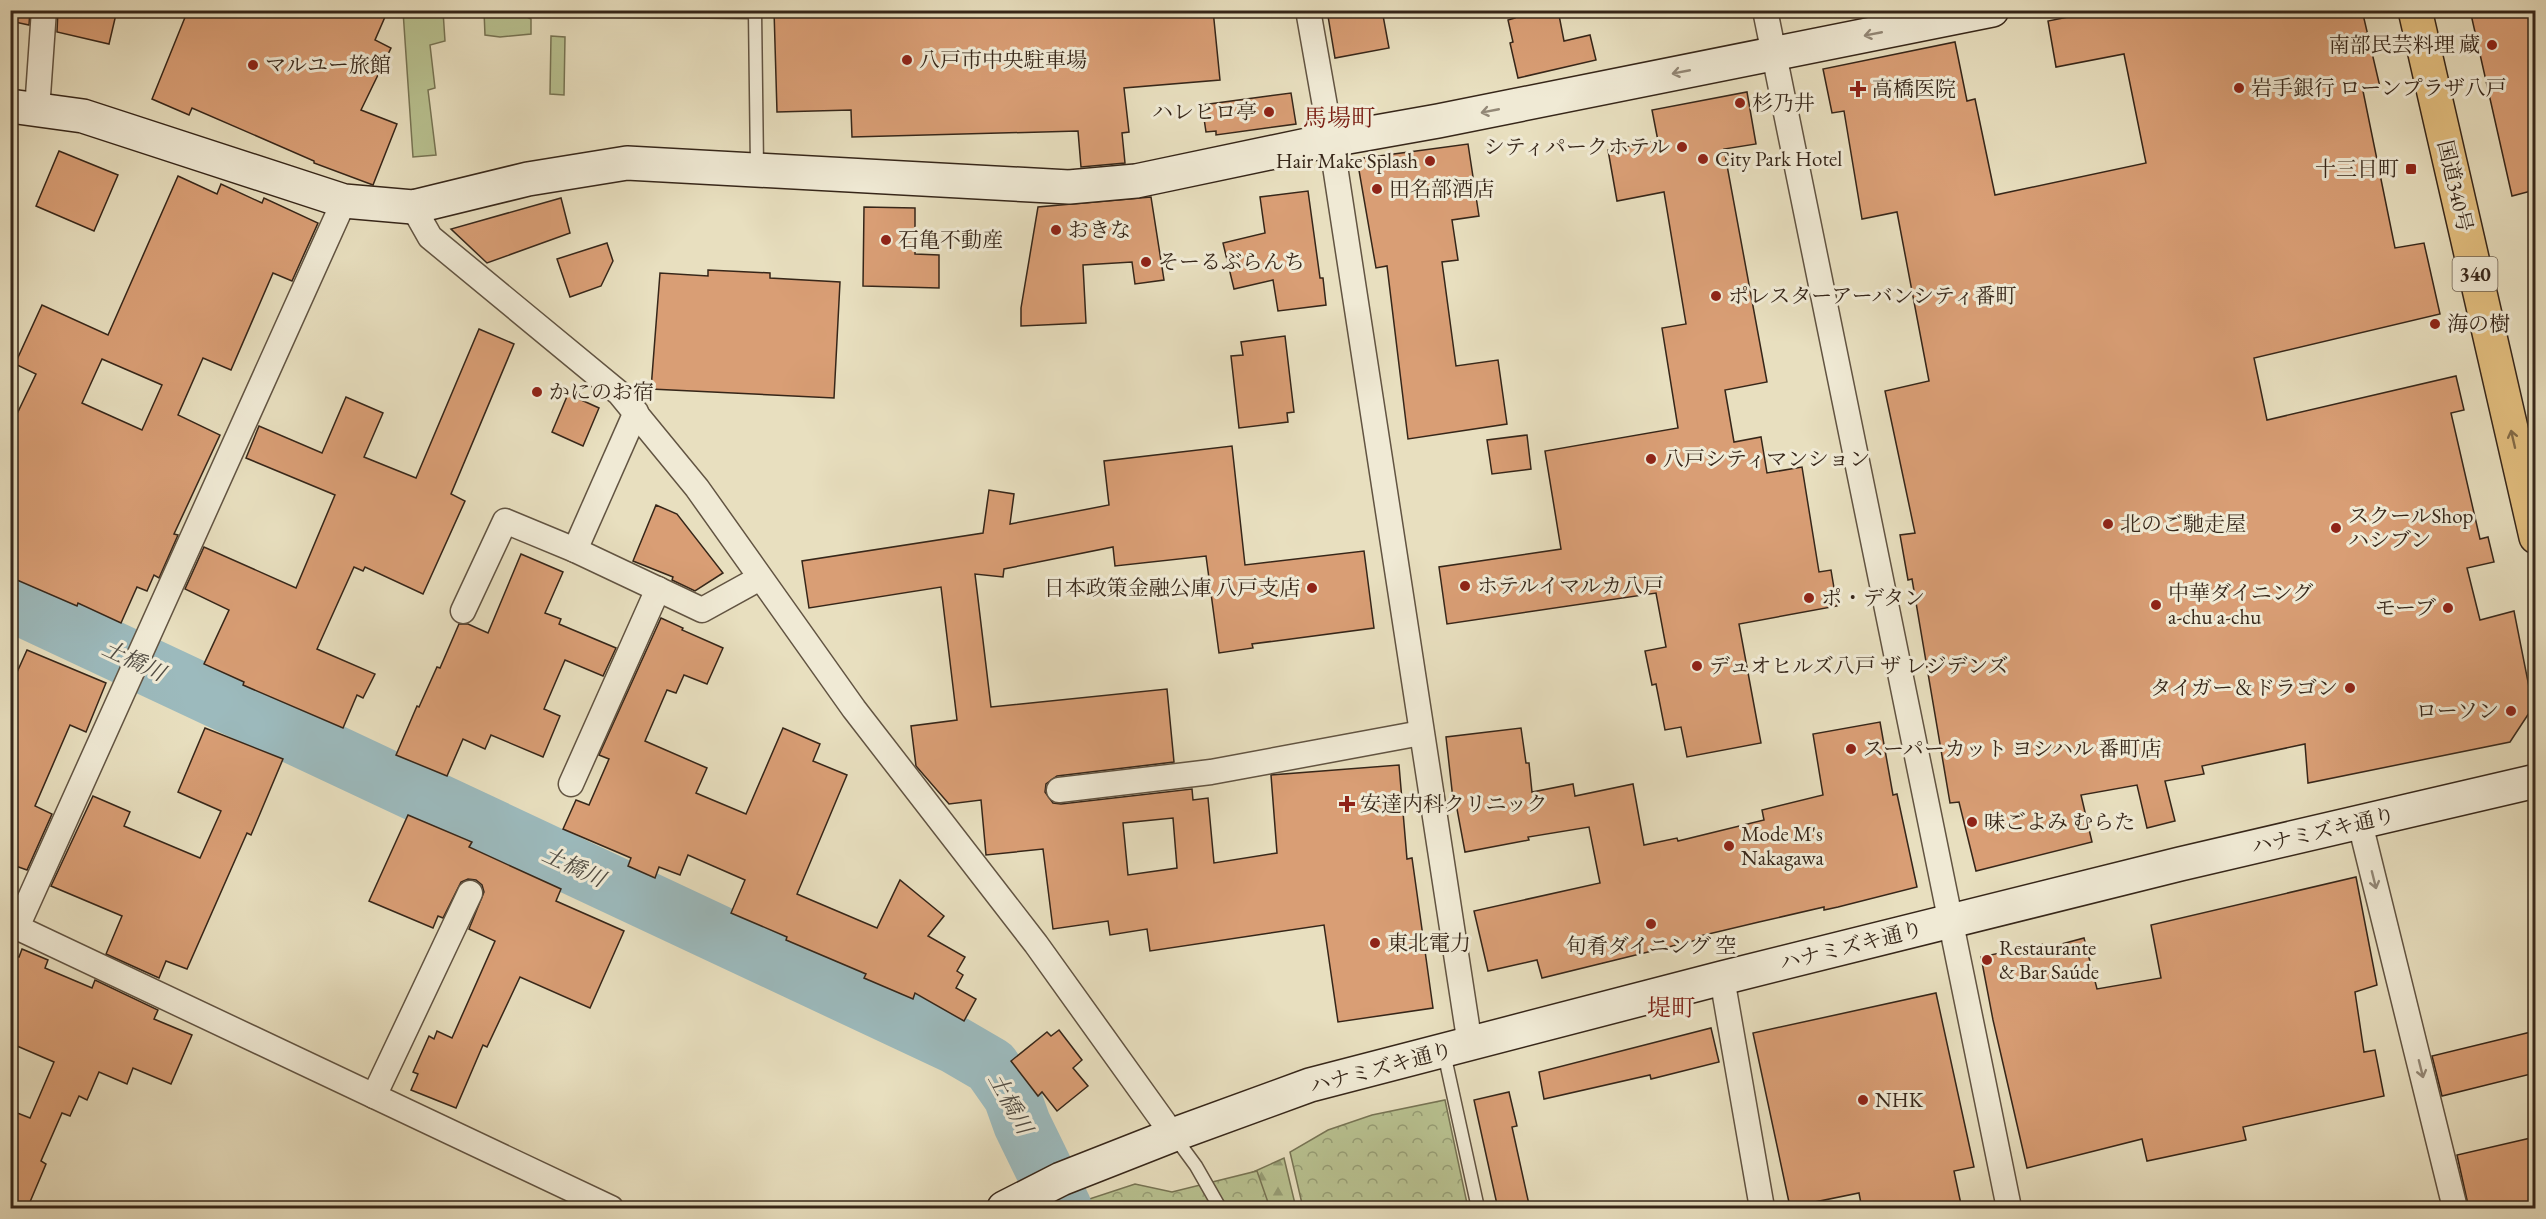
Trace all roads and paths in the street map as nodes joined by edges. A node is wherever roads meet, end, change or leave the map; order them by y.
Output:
1 (44, 10) edge
2 (563, 10) edge
3 (1308, 10) edge
4 (1765, 10) edge
5 (1992, 10) edge
6 (2415, 10) edge
7 (1774, 54) junction
8 (24, 108) edge
9 (1331, 140) junction
10 (757, 171) junction
11 (344, 201) junction
12 (413, 207) junction
13 (636, 412) junction
14 (2535, 537) edge
15 (575, 550) junction
16 (760, 578) junction
17 (658, 589) junction
18 (463, 611) dead end
19 (1421, 733) junction
20 (2535, 781) edge
21 (571, 784) dead end
22 (1059, 790) dead end
23 (2360, 823) junction
24 (470, 893) dead end
25 (1950, 922) junction
26 (14, 926) edge
27 (1722, 978) junction
28 (1457, 1048) junction
29 (374, 1096) junction
30 (1173, 1135) junction
31 (611, 1209) edge
32 (1004, 1209) edge
33 (1220, 1209) edge
34 (1478, 1209) edge
35 (1762, 1209) edge
36 (2009, 1209) edge
37 (2455, 1209) edge

1 - 8 street
2 - 10 lane
3 - 9 street
4 - 7 street
5 -> 7 street
14 -> 6 highway, 国道340号 / 340
7 -> 9 street
7 - 25 street
8 - 11 street
9 - 10 street
9 - 19 street
10 - 12 street
11 - 12 street
11 - 26 street
12 - 13 street
13 - 15 street
13 - 16 street
15 - 17 street
15 - 18 street
16 - 17 street
16 - 30 street
17 - 21 street
19 - 22 street
19 - 28 street
20 - 23 street, ハナミズキ通り
23 - 25 street, ハナミズキ通り
23 -> 37 street
24 - 29 street
25 - 27 street, ハナミズキ通り
25 - 36 street
26 - 29 street
27 - 28 street, ハナミズキ通り
27 - 35 street
28 - 30 street, ハナミズキ通り
28 - 34 lane
29 - 31 street
30 - 32 street, ハナミズキ通り
30 - 33 lane

